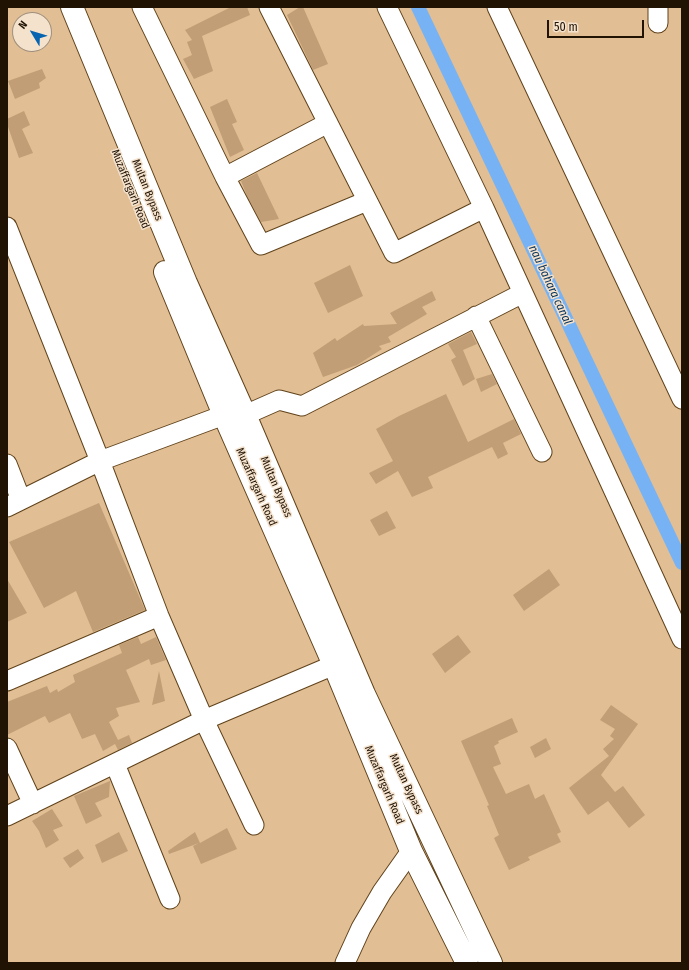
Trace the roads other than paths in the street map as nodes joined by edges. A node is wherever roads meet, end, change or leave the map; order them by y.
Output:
1 (56, 7) edge
2 (72, 7) edge
3 (142, 7) edge
4 (269, 7) edge
5 (387, 7) edge
6 (497, 7) edge
7 (328, 123) junction
8 (226, 177) junction
9 (367, 201) junction
10 (484, 208) junction
11 (7, 227) edge
12 (523, 293) junction
13 (476, 316) junction
14 (682, 399) edge
15 (234, 415) junction
16 (542, 452) dead end
17 (100, 461) junction
18 (7, 464) edge
19 (14, 503) edge
20 (159, 616) junction
21 (682, 639) edge
22 (334, 665) junction
23 (7, 681) edge
24 (204, 720) junction
25 (7, 748) edge
26 (115, 764) junction
27 (32, 804) junction
28 (7, 816) edge
29 (254, 825) dead end
30 (411, 850) junction
31 (170, 899) dead end
32 (345, 963) edge
33 (467, 963) edge
34 (491, 963) edge

1 - 15 main road, Muzaffargarh Road
2 - 15 main road, Multan Bypass
3 - 8 street
4 - 7 street
5 - 10 street
6 - 14 street
7 - 8 street
7 - 9 street
8 - 9 street
9 - 10 street
10 - 12 street
11 - 17 street
12 - 13 street
12 - 21 street
13 - 15 street
13 - 16 street
15 - 17 street
15 - 22 main road, Muzaffargarh Road
15 - 34 main road, Multan Bypass
17 - 19 street
17 - 20 street
18 - 19 street
20 - 23 street
20 - 24 street
22 - 24 street
22 - 30 main road, Muzaffargarh Road
24 - 26 street
24 - 29 street
25 - 27 street
26 - 27 street
26 - 31 street
27 - 28 street
30 - 32 street
30 - 33 main road, Muzaffargarh Road

